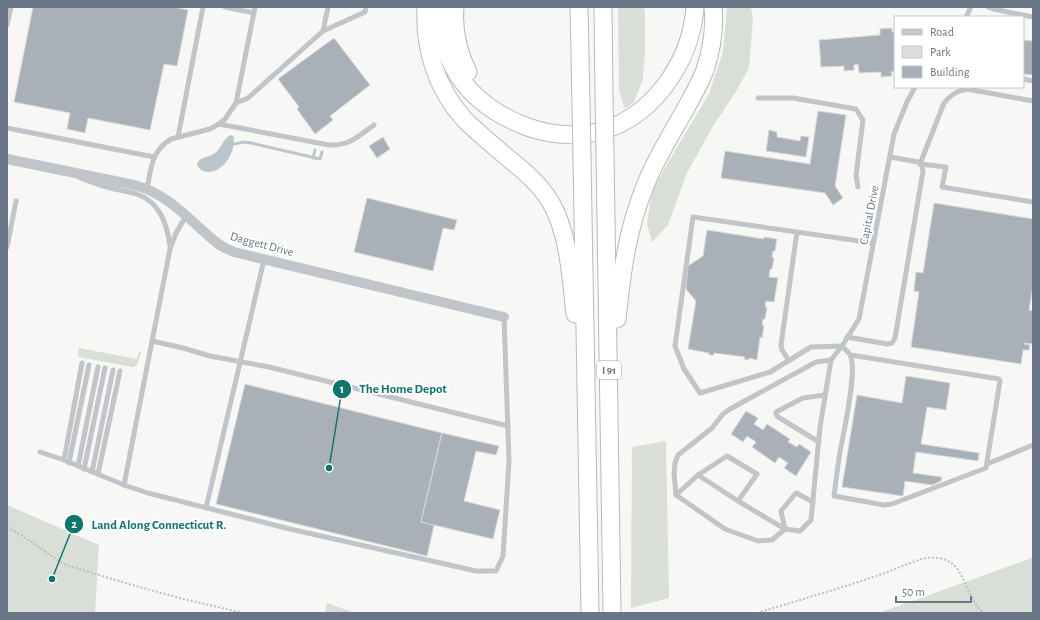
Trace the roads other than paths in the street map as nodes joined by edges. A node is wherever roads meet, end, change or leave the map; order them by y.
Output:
1 (11, 7) edge
2 (203, 7) edge
3 (225, 7) edge
4 (255, 7) edge
5 (328, 7) edge
6 (366, 7) edge
7 (426, 7) edge
8 (438, 7) edge
9 (455, 7) edge
10 (579, 7) edge
11 (603, 7) edge
12 (684, 7) edge
13 (695, 7) edge
14 (713, 7) edge
15 (971, 7) edge
16 (988, 7) edge
17 (254, 13) junction
18 (966, 16) edge
19 (1033, 17) edge
20 (7, 25) edge
21 (323, 31) junction
22 (915, 88) edge
23 (758, 98) dead end
24 (651, 101) junction
25 (1033, 101) edge
26 (236, 103) junction
27 (219, 124) junction
28 (374, 125) dead end
29 (522, 125) junction
30 (7, 128) edge
31 (178, 137) junction
32 (154, 157) junction
33 (890, 157) junction
34 (7, 159) edge
35 (920, 164) junction
36 (47, 167) junction
37 (858, 187) dead end
38 (147, 188) junction
39 (16, 201) dead end
40 (1033, 202) edge
41 (186, 216) junction
42 (797, 232) junction
43 (873, 243) junction
44 (7, 247) edge
45 (170, 249) junction
46 (264, 260) junction
47 (504, 317) joint
48 (847, 337) junction
49 (152, 341) junction
50 (842, 346) junction
51 (851, 355) junction
52 (831, 360) junction
53 (788, 361) junction
54 (240, 362) junction
55 (82, 363) dead end
56 (89, 365) dead end
57 (98, 366) dead end
58 (105, 368) dead end
59 (113, 370) dead end
60 (120, 371) dead end
61 (609, 395) junction
62 (825, 395) junction
63 (586, 404) junction
64 (508, 426) junction
65 (819, 442) junction
66 (1033, 445) edge
67 (40, 452) dead end
68 (64, 460) junction
69 (69, 463) junction
70 (987, 464) junction
71 (81, 468) junction
72 (95, 473) junction
73 (698, 475) junction
74 (124, 485) junction
75 (676, 495) junction
76 (738, 501) junction
77 (813, 502) junction
78 (206, 508) junction
79 (785, 528) junction
80 (590, 613) edge
81 (612, 613) edge

1 - 20 lane
2 - 31 lane
3 - 17 lane
4 - 17 lane
5 - 21 lane
6 - 21 lane
7 - 63 highway
8 - 29 highway
9 - 29 highway
10 - 63 highway, I 91, bridge
11 - 61 highway, I 91, bridge
12 - 24 highway
13 - 24 highway
14 - 61 highway
15 - 18 lane
16 - 19 lane
17 - 26 lane
21 - 26 lane
22 - 33 lane, Capital Drive
23 - 37 lane
24 - 29 highway
25 - 35 lane
26 - 27 lane
27 - 28 lane
27 - 31 lane
30 - 32 lane
31 - 32 lane
32 - 38 lane
33 - 35 lane
33 - 43 lane, Capital Drive
34 - 36 street, Daggett Drive
35 - 40 lane
35 - 48 lane
36 - 38 street, Daggett Drive
36 - 45 lane
38 - 41 street, Daggett Drive
39 - 44 lane
41 - 45 lane
41 - 46 street, Daggett Drive
42 - 43 lane
42 - 53 lane
42 - 53 lane
43 - 48 lane, Capital Drive
45 - 49 lane
46 - 47 street, Daggett Drive
46 - 54 lane
47 - 64 lane
48 - 50 lane, Capital Drive
49 - 54 lane
49 - 74 lane
50 - 51 lane
50 - 52 lane, Capital Drive
50 - 53 lane
51 - 70 lane
51 - 70 lane
52 - 62 lane
52 - 75 lane
54 - 64 lane
54 - 78 lane
55 - 68 lane
56 - 69 lane
57 - 71 lane
58 - 71 lane
59 - 72 lane
60 - 72 lane
61 - 81 highway, I 91
62 - 65 lane
62 - 65 lane
63 - 80 highway, I 91
64 - 78 lane
65 - 77 lane
66 - 70 lane
67 - 68 lane
68 - 69 lane
69 - 71 lane
71 - 72 lane
72 - 74 lane
73 - 75 lane
73 - 76 lane
73 - 76 lane
74 - 78 lane
75 - 79 lane
76 - 79 lane
77 - 79 lane
77 - 79 lane

